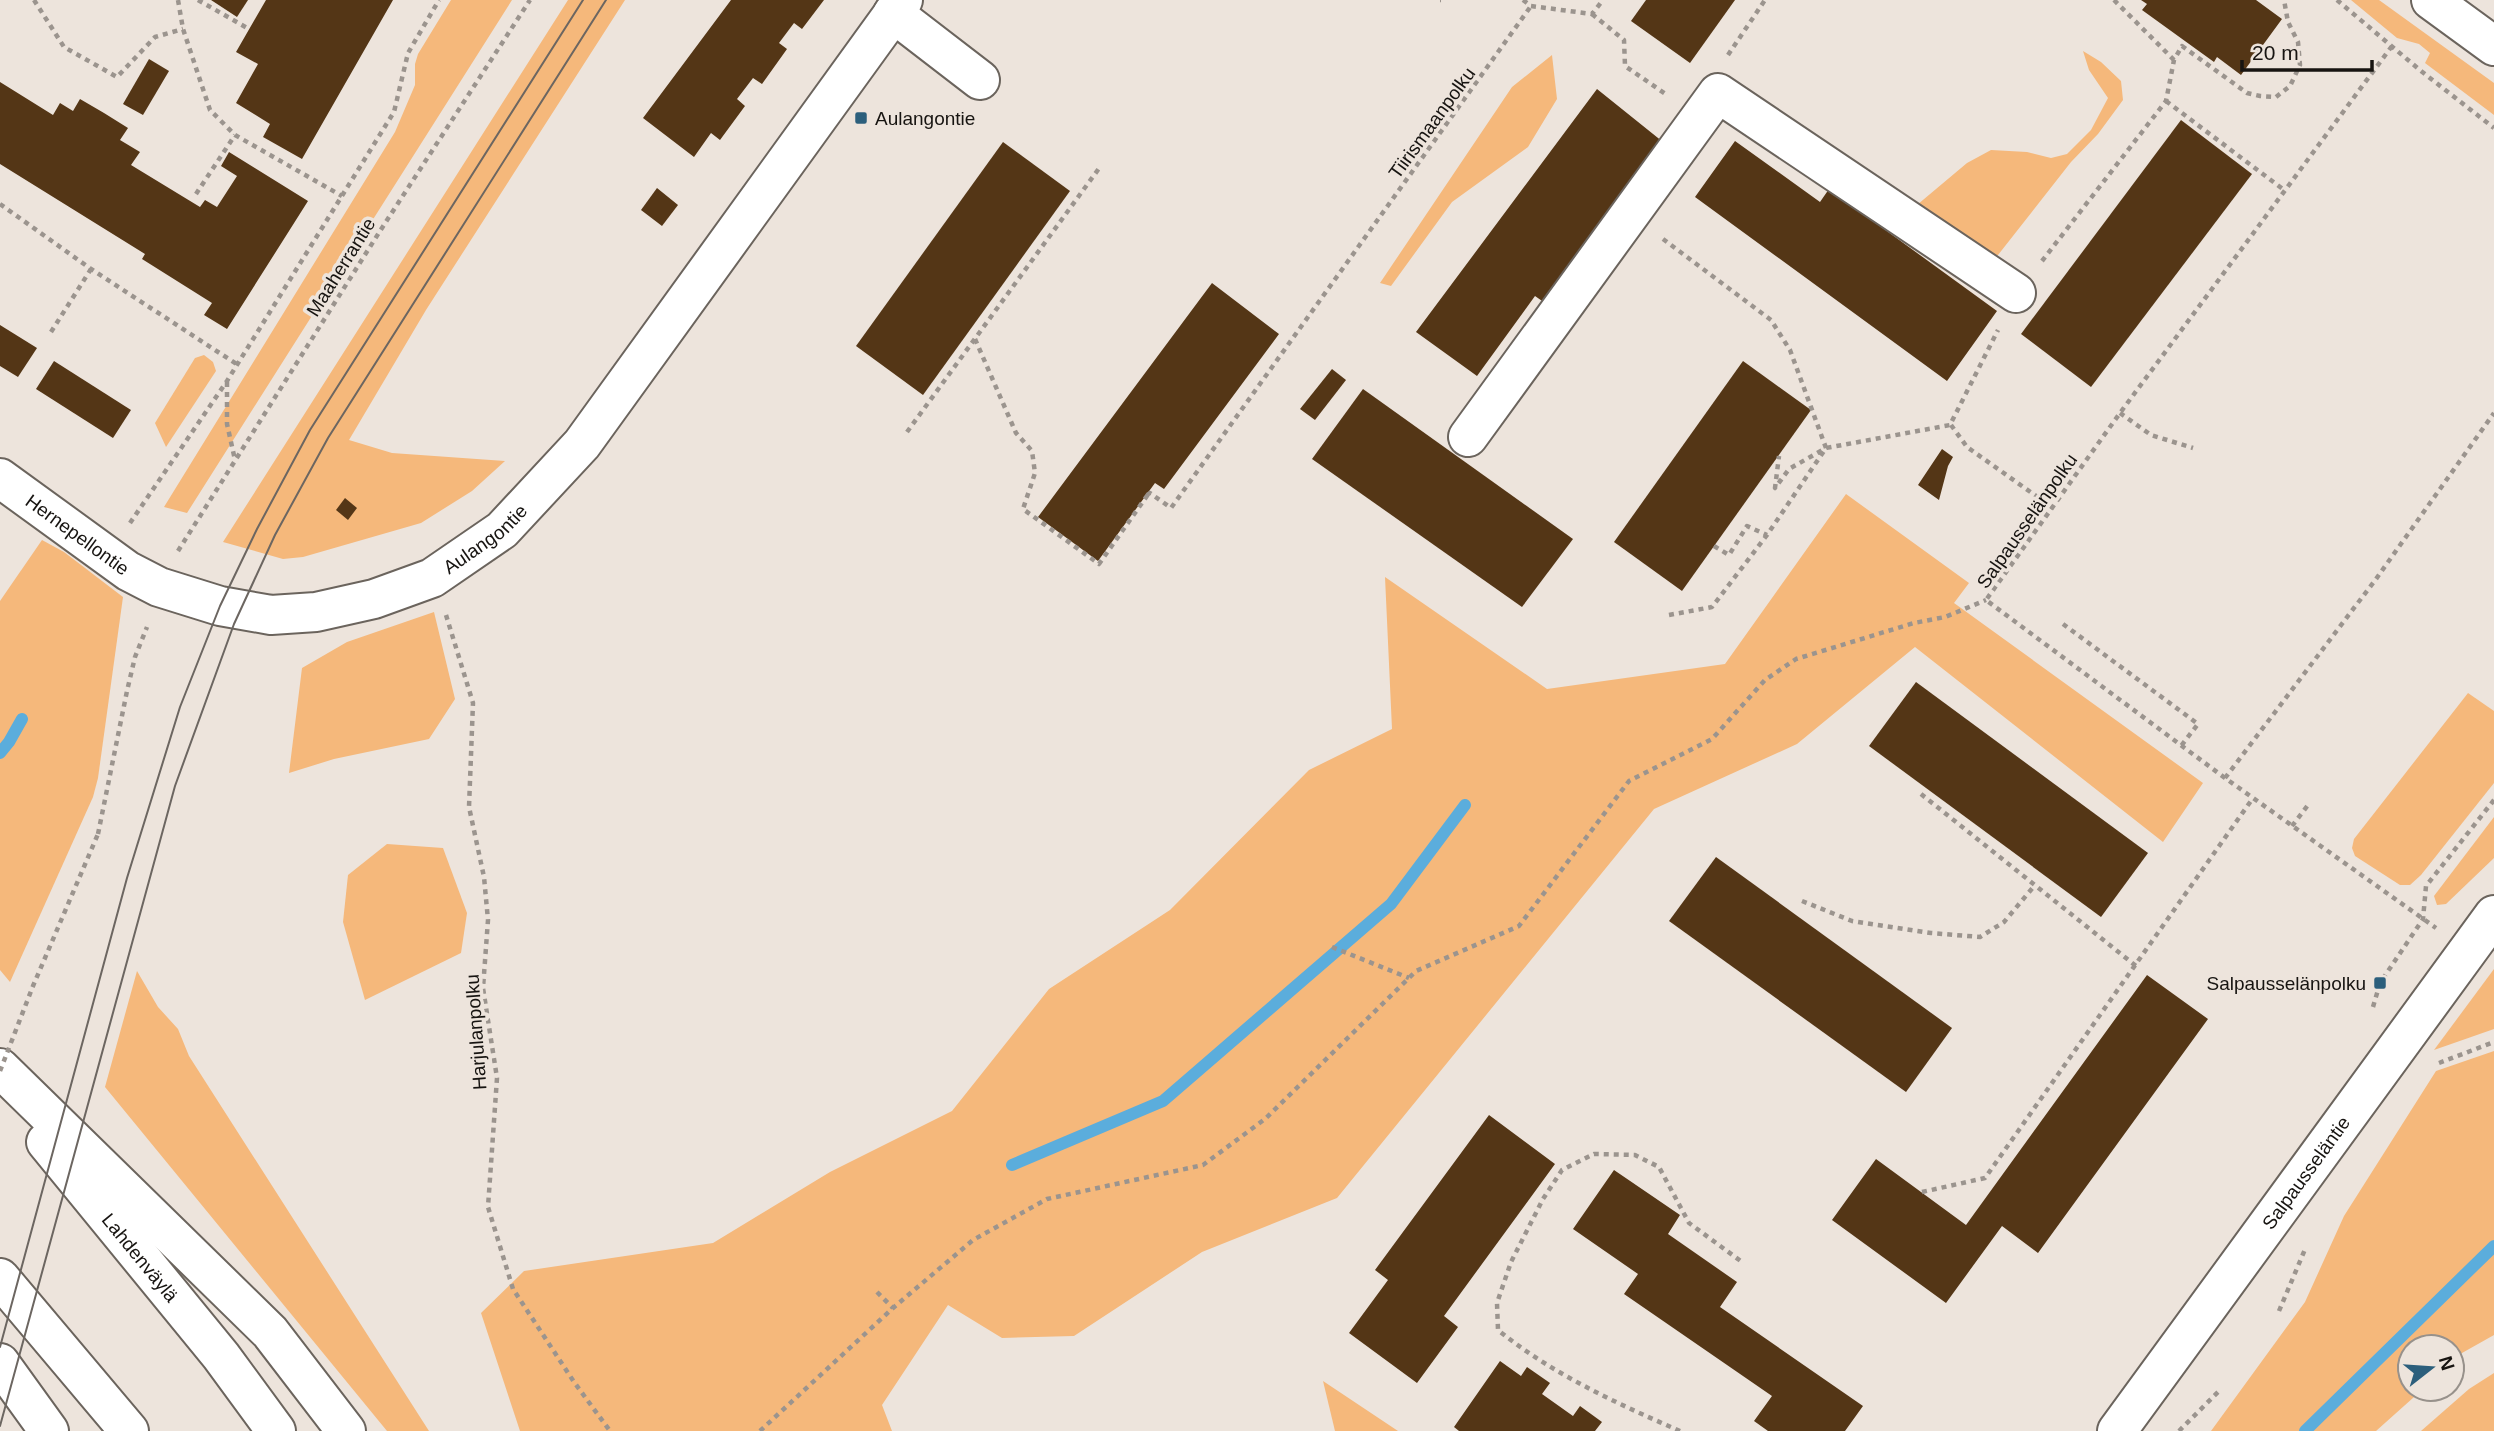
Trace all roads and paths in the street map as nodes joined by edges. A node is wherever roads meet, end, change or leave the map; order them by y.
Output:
1 (34, 0) edge
2 (178, 0) edge
3 (198, 0) edge
4 (439, 0) edge
5 (530, 0) edge
6 (1523, 0) edge
7 (1603, 0) edge
8 (1765, 0) edge
9 (2114, 0) edge
10 (2284, 0) edge
11 (2337, 0) edge
12 (2431, 0) edge
13 (1531, 6) junction
14 (898, 7) edge
15 (1592, 14) junction
16 (183, 29) junction
17 (249, 29) dead end
18 (2392, 46) junction
19 (2494, 46) edge
20 (2174, 60) junction
21 (980, 80) dead end
22 (1663, 93) dead end
23 (1718, 93) junction
24 (2166, 101) junction
25 (2494, 128) edge
26 (234, 135) junction
27 (1100, 167) dead end
28 (2284, 190) junction
29 (196, 194) dead end
30 (342, 196) junction
31 (0, 204) edge
32 (1630, 214) junction
33 (91, 268) junction
34 (2017, 293) junction
35 (51, 332) dead end
36 (975, 340) junction
37 (238, 365) junction
38 (227, 381) junction
39 (2120, 413) junction
40 (2494, 413) edge
41 (1950, 425) junction
42 (907, 432) dead end
43 (1468, 437) dead end
44 (1826, 448) junction
45 (2193, 448) dead end
46 (1779, 456) dead end
47 (235, 461) junction
48 (5, 492) edge
49 (2053, 508) junction
50 (130, 523) dead end
51 (1767, 535) junction
52 (1714, 546) dead end
53 (159, 587) junction
54 (1986, 600) junction
55 (444, 608) dead end
56 (1669, 615) dead end
57 (2063, 624) dead end
58 (2181, 746) junction
59 (2225, 778) junction
60 (1921, 794) dead end
61 (2253, 798) junction
62 (2494, 800) edge
63 (2308, 805) dead end
64 (2292, 826) junction
65 (2035, 885) junction
66 (1802, 901) dead end
67 (2494, 915) edge
68 (2423, 919) junction
69 (1332, 947) dead end
70 (2468, 950) junction
71 (2136, 966) junction
72 (1409, 978) junction
73 (0, 1070) edge
74 (0, 1086) edge
75 (1922, 1192) dead end
76 (1742, 1262) dead end
77 (0, 1278) edge
78 (877, 1292) dead end
79 (893, 1308) junction
80 (0, 1363) edge
81 (2219, 1391) dead end
82 (49, 1431) edge
83 (129, 1431) edge
84 (276, 1431) edge
85 (346, 1431) edge
86 (610, 1431) edge
87 (760, 1431) edge
88 (1680, 1431) edge
89 (2117, 1431) edge
90 (2179, 1431) edge

1 - 16 path
2 - 16 path
3 - 17 path
4 - 30 path
5 - 47 path, Maaherrantie
6 - 13 path
7 - 15 path
8 - 23 path
9 - 20 path
10 - 20 path
11 - 18 path
12 - 19 main road
13 - 15 path
13 - 36 path, Tiirismaanpolku
14 - 21 main road
14 - 53 main road, Aulangontie
15 - 22 path
16 - 26 path
18 - 25 path
18 - 28 path, Salpausselänpolku
20 - 24 path
23 - 32 main road
23 - 34 main road
24 - 28 path
24 - 34 path
26 - 29 path
26 - 30 path
27 - 36 path
28 - 39 path, Salpausselänpolku
30 - 37 path
31 - 33 path
32 - 43 main road
32 - 44 path
33 - 35 path
33 - 37 path
34 - 41 path
36 - 42 path
37 - 38 path
38 - 47 path
38 - 50 path
39 - 45 path
39 - 49 path, Salpausselänpolku
40 - 59 path
41 - 44 path
41 - 49 path
44 - 46 path
44 - 51 path
47 - 53 path, Maaherrantie
48 - 53 main road, Hernepellontie
49 - 54 path, Salpausselänpolku
51 - 52 path
51 - 56 path
53 - 73 path, Maaherrantie, bridge
54 - 58 path, Salpausselänpolku
54 - 72 path
55 - 86 path, Harjulanpolku
57 - 58 path
58 - 59 path, Salpausselänpolku
59 - 61 path, Salpausselänpolku
60 - 65 path
61 - 64 path, Salpausselänpolku
61 - 71 path
62 - 68 path
63 - 64 path
64 - 68 path, Salpausselänpolku
65 - 66 path
65 - 71 path
67 - 70 main road, Salpausseläntie
68 - 70 path, Salpausselänpolku
69 - 72 path
70 - 89 main road, Salpausseläntie
71 - 75 path
72 - 79 path
73 - 85 main road
74 - 84 main road, Lahdenväylä
76 - 88 path
77 - 83 main road
78 - 79 path
79 - 87 path
80 - 82 main road
81 - 90 path

